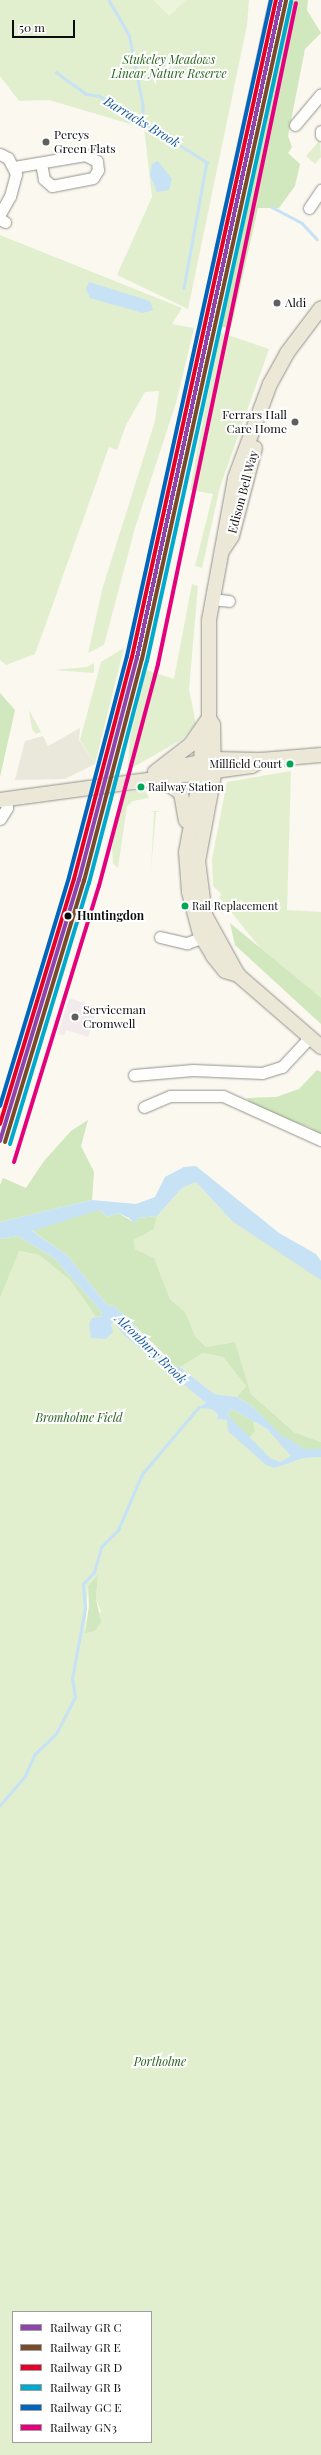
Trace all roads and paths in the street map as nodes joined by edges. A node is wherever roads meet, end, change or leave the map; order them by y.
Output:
1 (321, 94) edge
2 (295, 125) dead end
3 (321, 131) edge
4 (321, 135) edge
5 (0, 154) edge
6 (41, 164) junction
7 (14, 167) junction
8 (321, 190) edge
9 (309, 208) dead end
10 (2, 218) edge
11 (321, 308) edge
12 (211, 599) junction
13 (229, 601) dead end
14 (205, 725) junction
15 (321, 755) edge
16 (208, 766) junction
17 (148, 777) junction
18 (3, 799) edge
19 (0, 819) edge
20 (188, 830) junction
21 (207, 936) junction
22 (160, 937) dead end
23 (308, 1039) junction
24 (321, 1047) edge
25 (134, 1074) dead end
26 (144, 1107) dead end
27 (321, 1140) edge

1 - 2 street
3 - 4 street
5 - 7 street
6 - 6 street
6 - 7 street
7 - 10 street
8 - 9 street
11 - 12 main road, Edison Bell Way
12 - 13 street
12 - 14 main road, Edison Bell Way
14 - 16 main road, Edison Bell Way
14 - 17 main road
15 - 16 main road
16 - 17 main road
16 - 20 main road
16 - 21 main road
17 - 18 main road
17 - 20 main road
18 - 19 street
20 - 21 main road
21 - 22 street
21 - 23 main road
23 - 24 main road
23 - 25 street
26 - 27 street

